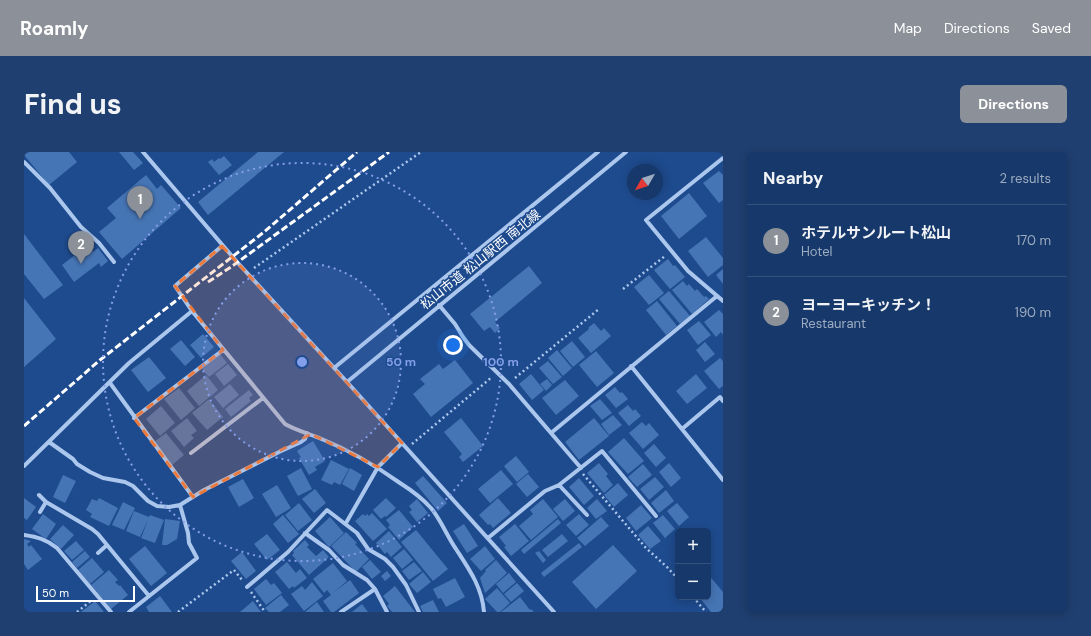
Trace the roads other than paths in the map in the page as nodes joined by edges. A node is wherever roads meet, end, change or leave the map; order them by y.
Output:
1 (143, 152) edge
2 (598, 152) edge
3 (626, 152) edge
4 (723, 158) edge
5 (24, 162) edge
6 (222, 246) junction
7 (114, 262) dead end
8 (717, 296) junction
9 (723, 301) edge
10 (439, 305) junction
11 (192, 311) junction
12 (223, 350) junction
13 (631, 366) junction
14 (334, 368) junction
15 (347, 382) junction
16 (110, 383) junction
17 (263, 398) junction
18 (723, 401) edge
19 (134, 418) junction
20 (682, 429) junction
21 (307, 433) junction
22 (550, 433) junction
23 (48, 442) junction
24 (402, 443) junction
25 (191, 454) dead end
26 (24, 466) edge
27 (378, 467) junction
28 (579, 468) junction
29 (723, 480) edge
30 (559, 485) junction
31 (39, 495) dead end
32 (193, 497) junction
33 (46, 502) junction
34 (180, 505) junction
35 (40, 512) dead end
36 (587, 515) dead end
37 (656, 516) dead end
38 (346, 523) junction
39 (305, 533) junction
40 (24, 536) edge
41 (488, 538) junction
42 (107, 545) junction
43 (98, 553) dead end
44 (247, 587) road end
45 (375, 589) junction
46 (149, 596) junction
47 (110, 612) edge
48 (129, 612) edge
49 (341, 612) edge
50 (387, 612) edge
51 (419, 612) edge
52 (484, 612) edge
53 (554, 612) edge

1 - 6 street
2 - 14 street, 松山市道 松山駅西 南北線
3 - 10 street, 松山市道 松山駅西 南北線
4 - 8 street
5 - 7 street
6 - 11 street
6 - 14 street
8 - 9 street
8 - 13 street
10 - 15 street, 松山市道 松山駅西 南北線
10 - 22 street
11 - 12 street
11 - 16 street
12 - 17 street
12 - 19 street
13 - 20 street
13 - 22 street
14 - 15 street
15 - 24 street
16 - 19 street
16 - 23 street
17 - 21 street
17 - 25 street
18 - 20 street
19 - 32 street
20 - 29 street
21 - 27 street
21 - 32 street
22 - 28 street
23 - 26 street
23 - 34 street
24 - 27 street
24 - 41 street
27 - 38 street
27 - 52 street
28 - 30 street
28 - 37 street
30 - 36 street
30 - 41 street
31 - 33 street
32 - 34 street
33 - 35 street
33 - 42 street
34 - 46 street
38 - 39 street
38 - 51 street
39 - 44 street
39 - 45 street
40 - 47 street
41 - 53 street
42 - 43 street
42 - 46 street
45 - 49 street
45 - 50 street
46 - 48 street

